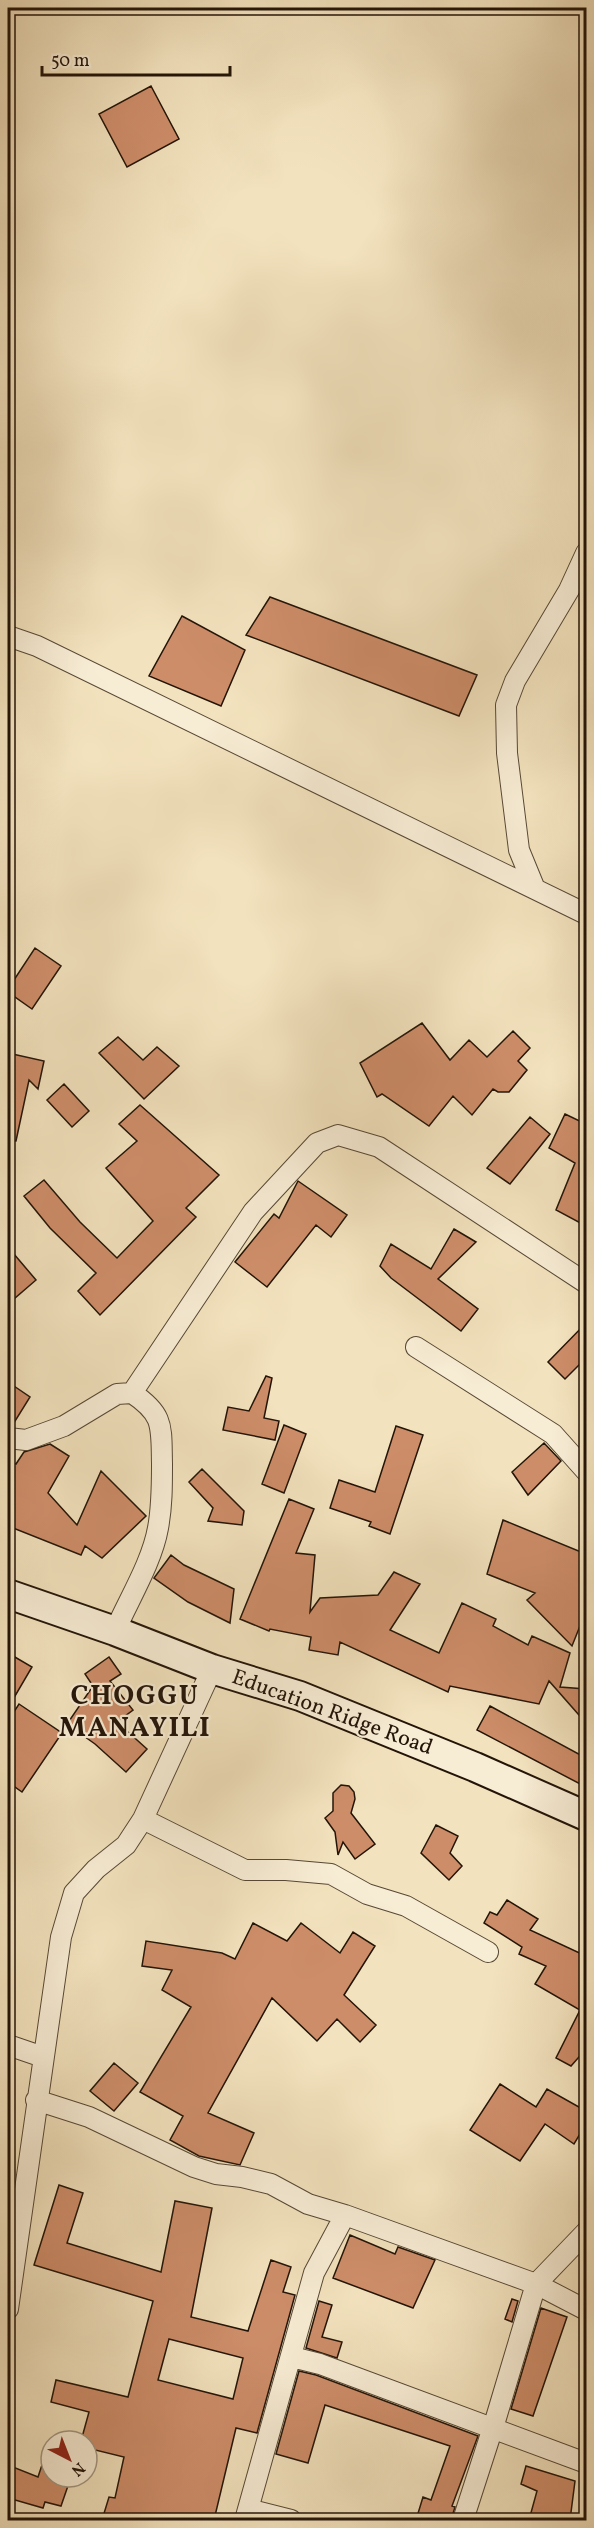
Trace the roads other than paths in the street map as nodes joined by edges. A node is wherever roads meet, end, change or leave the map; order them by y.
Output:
1 (586, 553) edge
2 (8, 636) edge
3 (535, 889) junction
4 (586, 914) edge
5 (586, 1283) edge
6 (416, 1347) dead end
7 (132, 1393) junction
8 (8, 1438) edge
9 (586, 1471) edge
10 (8, 1594) edge
11 (115, 1631) junction
12 (212, 1669) junction
13 (586, 1816) edge
14 (143, 1818) junction
15 (488, 1952) dead end
16 (8, 2045) edge
17 (43, 2057) junction
18 (36, 2100) junction
19 (345, 2215) junction
20 (586, 2232) edge
21 (536, 2284) junction
22 (8, 2309) edge
23 (586, 2310) edge
24 (292, 2357) junction
25 (493, 2428) junction
26 (586, 2463) edge
27 (247, 2515) edge
28 (291, 2520) edge
29 (463, 2520) edge

1 - 3 street
2 - 3 street
3 - 4 street
5 - 7 street
6 - 9 street
7 - 8 street
7 - 11 street
10 - 11 main road, Education Ridge Road
11 - 12 main road, Education Ridge Road
12 - 13 main road, Education Ridge Road
12 - 14 street
14 - 15 street
14 - 17 street
16 - 17 street
17 - 18 street
18 - 19 street
18 - 22 street
19 - 21 street
19 - 24 street
20 - 21 street
21 - 23 street
21 - 25 street
24 - 25 street
24 - 27 street
25 - 26 street
25 - 29 street
27 - 28 street

